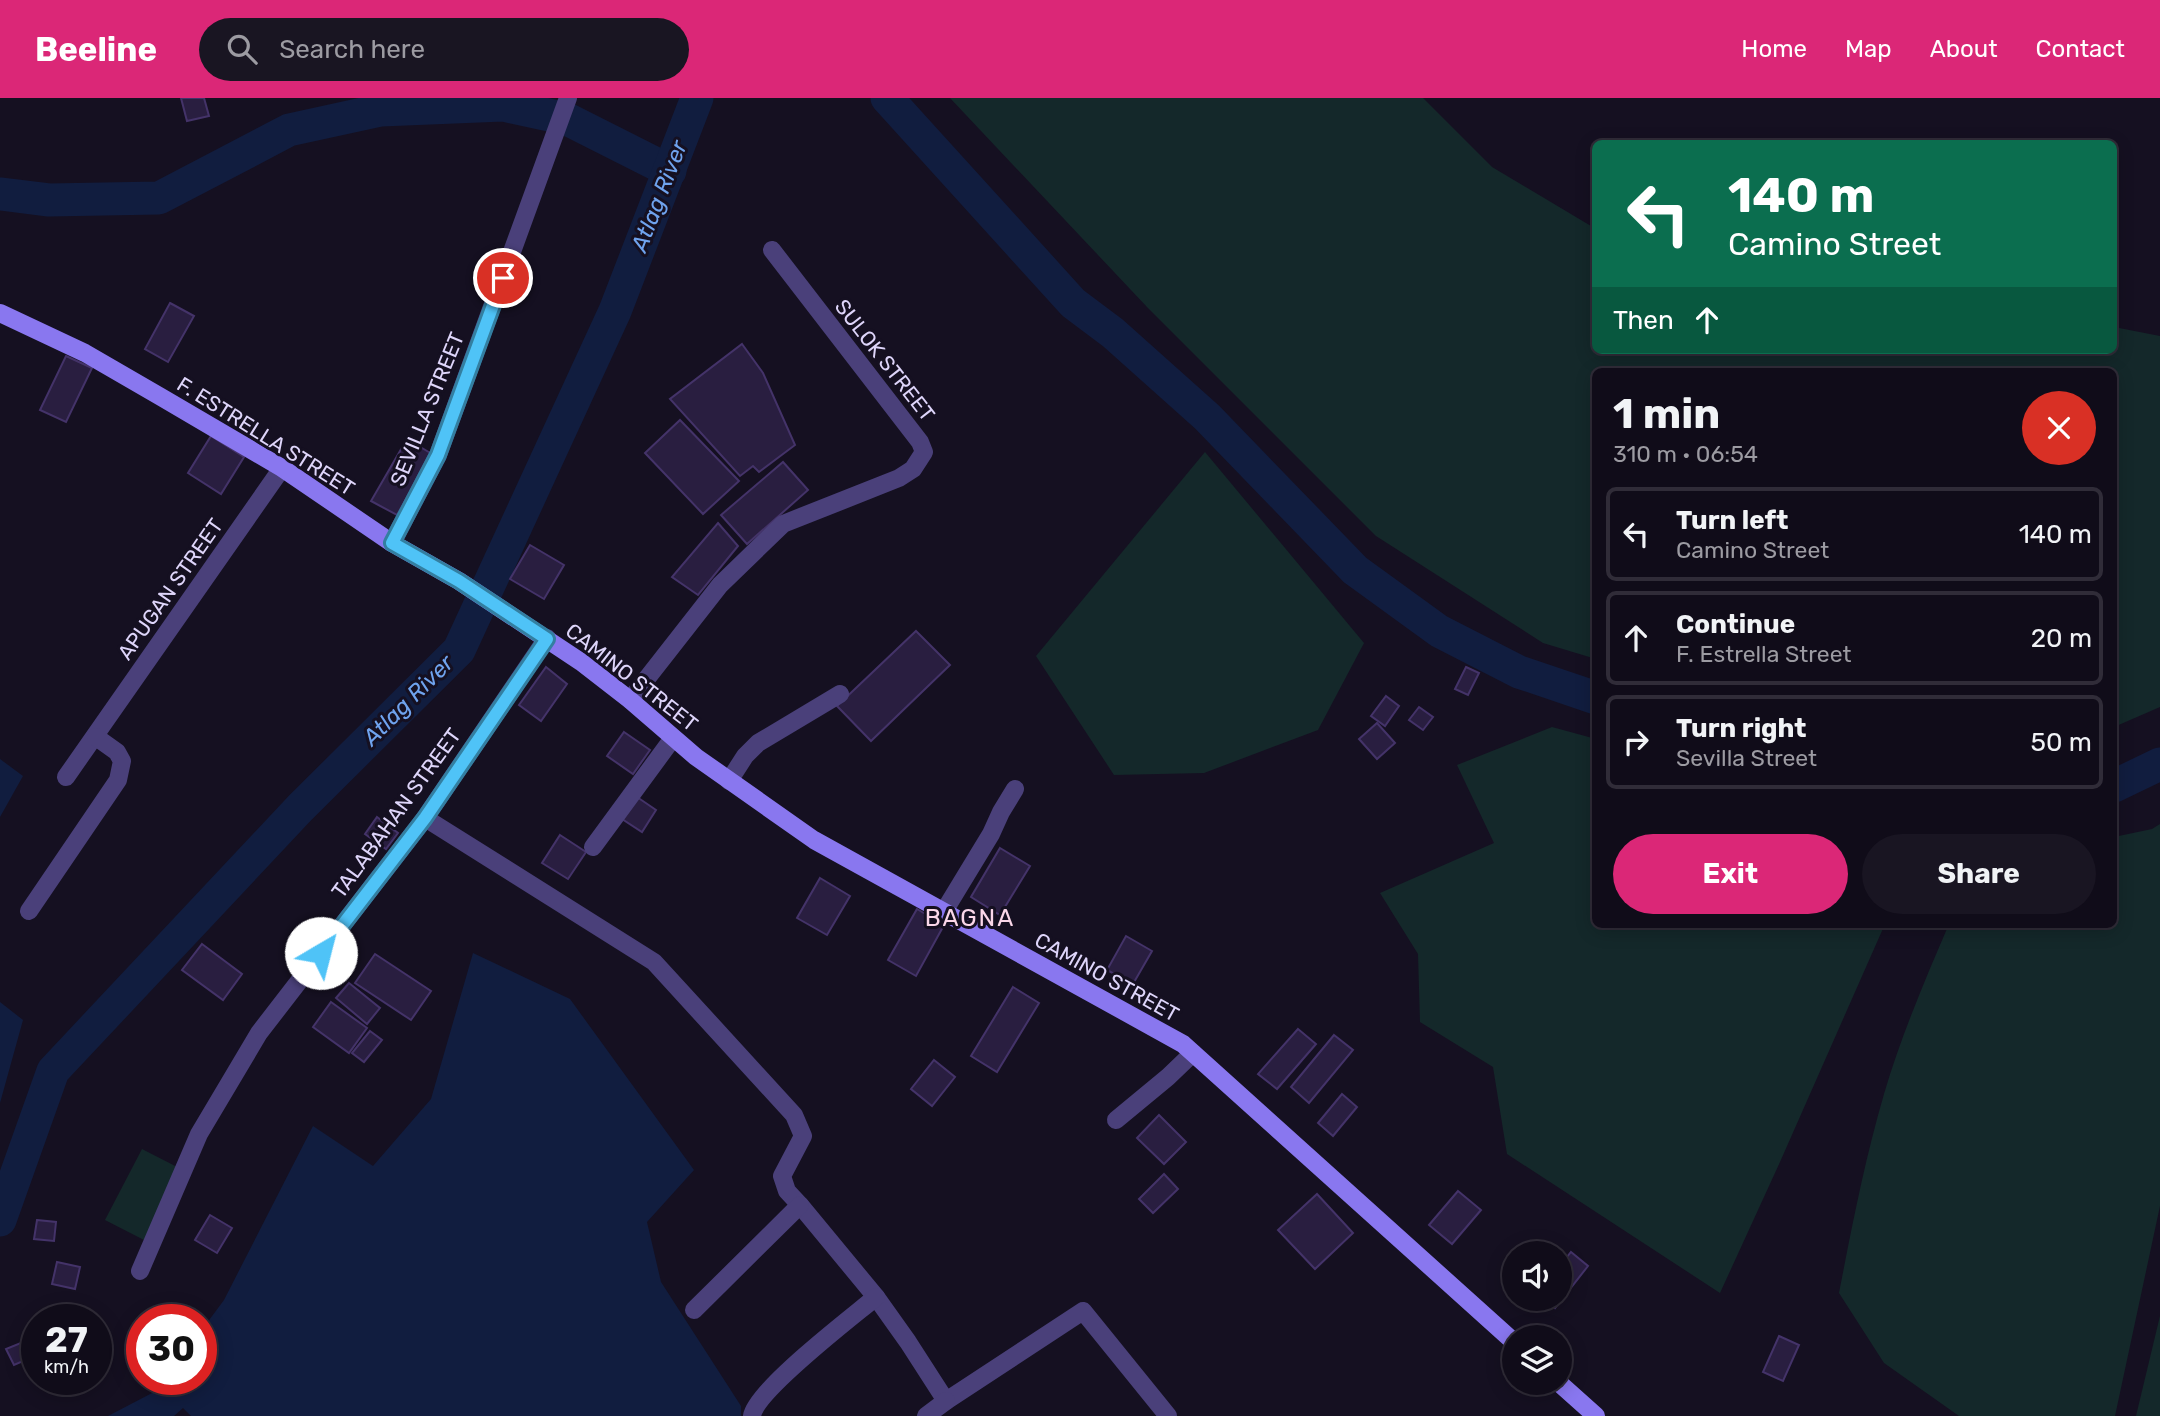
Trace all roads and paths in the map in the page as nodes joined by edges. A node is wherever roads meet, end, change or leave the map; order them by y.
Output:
1 (564, 101) edge
2 (772, 250) dead end
3 (0, 313) edge
4 (282, 468) junction
5 (392, 543) junction
6 (501, 609) joint
7 (547, 639) junction
8 (840, 694) dead end
9 (629, 700) junction
10 (96, 737) junction
11 (673, 738) junction
12 (66, 777) dead end
13 (729, 781) junction
14 (1015, 789) dead end
15 (425, 818) junction
16 (593, 847) dead end
17 (29, 911) dead end
18 (943, 913) junction
19 (1193, 1054) junction
20 (1116, 1120) dead end
21 (800, 1205) junction
22 (140, 1271) dead end
23 (876, 1297) junction
24 (694, 1310) dead end
25 (1502, 1331) edge
26 (1572, 1395) edge
27 (946, 1401) junction
28 (752, 1416) edge
29 (926, 1416) edge
30 (1168, 1416) edge
31 (1596, 1416) edge

1 - 5 street, SEVILLA STREET
2 - 9 street, SULOK STREET
3 - 4 main road, F. ESTRELLA STREET
4 - 5 main road, F. ESTRELLA STREET
4 - 10 street, APUGAN STREET
5 - 6 main road, F. ESTRELLA STREET
6 - 7 main road, CAMINO STREET
7 - 9 main road, CAMINO STREET
7 - 15 street, TALABAHAN STREET
8 - 13 street
9 - 11 main road, CAMINO STREET
10 - 12 street, APUGAN STREET
10 - 17 street
11 - 13 main road, CAMINO STREET
11 - 16 street
13 - 18 main road, CAMINO STREET
14 - 18 street
15 - 21 street
15 - 22 street, TALABAHAN STREET
18 - 19 main road, CAMINO STREET
19 - 20 street
19 - 25 main road, CAMINO STREET
21 - 23 street
21 - 24 street
23 - 27 street
23 - 28 street
26 - 31 main road
27 - 29 street
27 - 30 street

